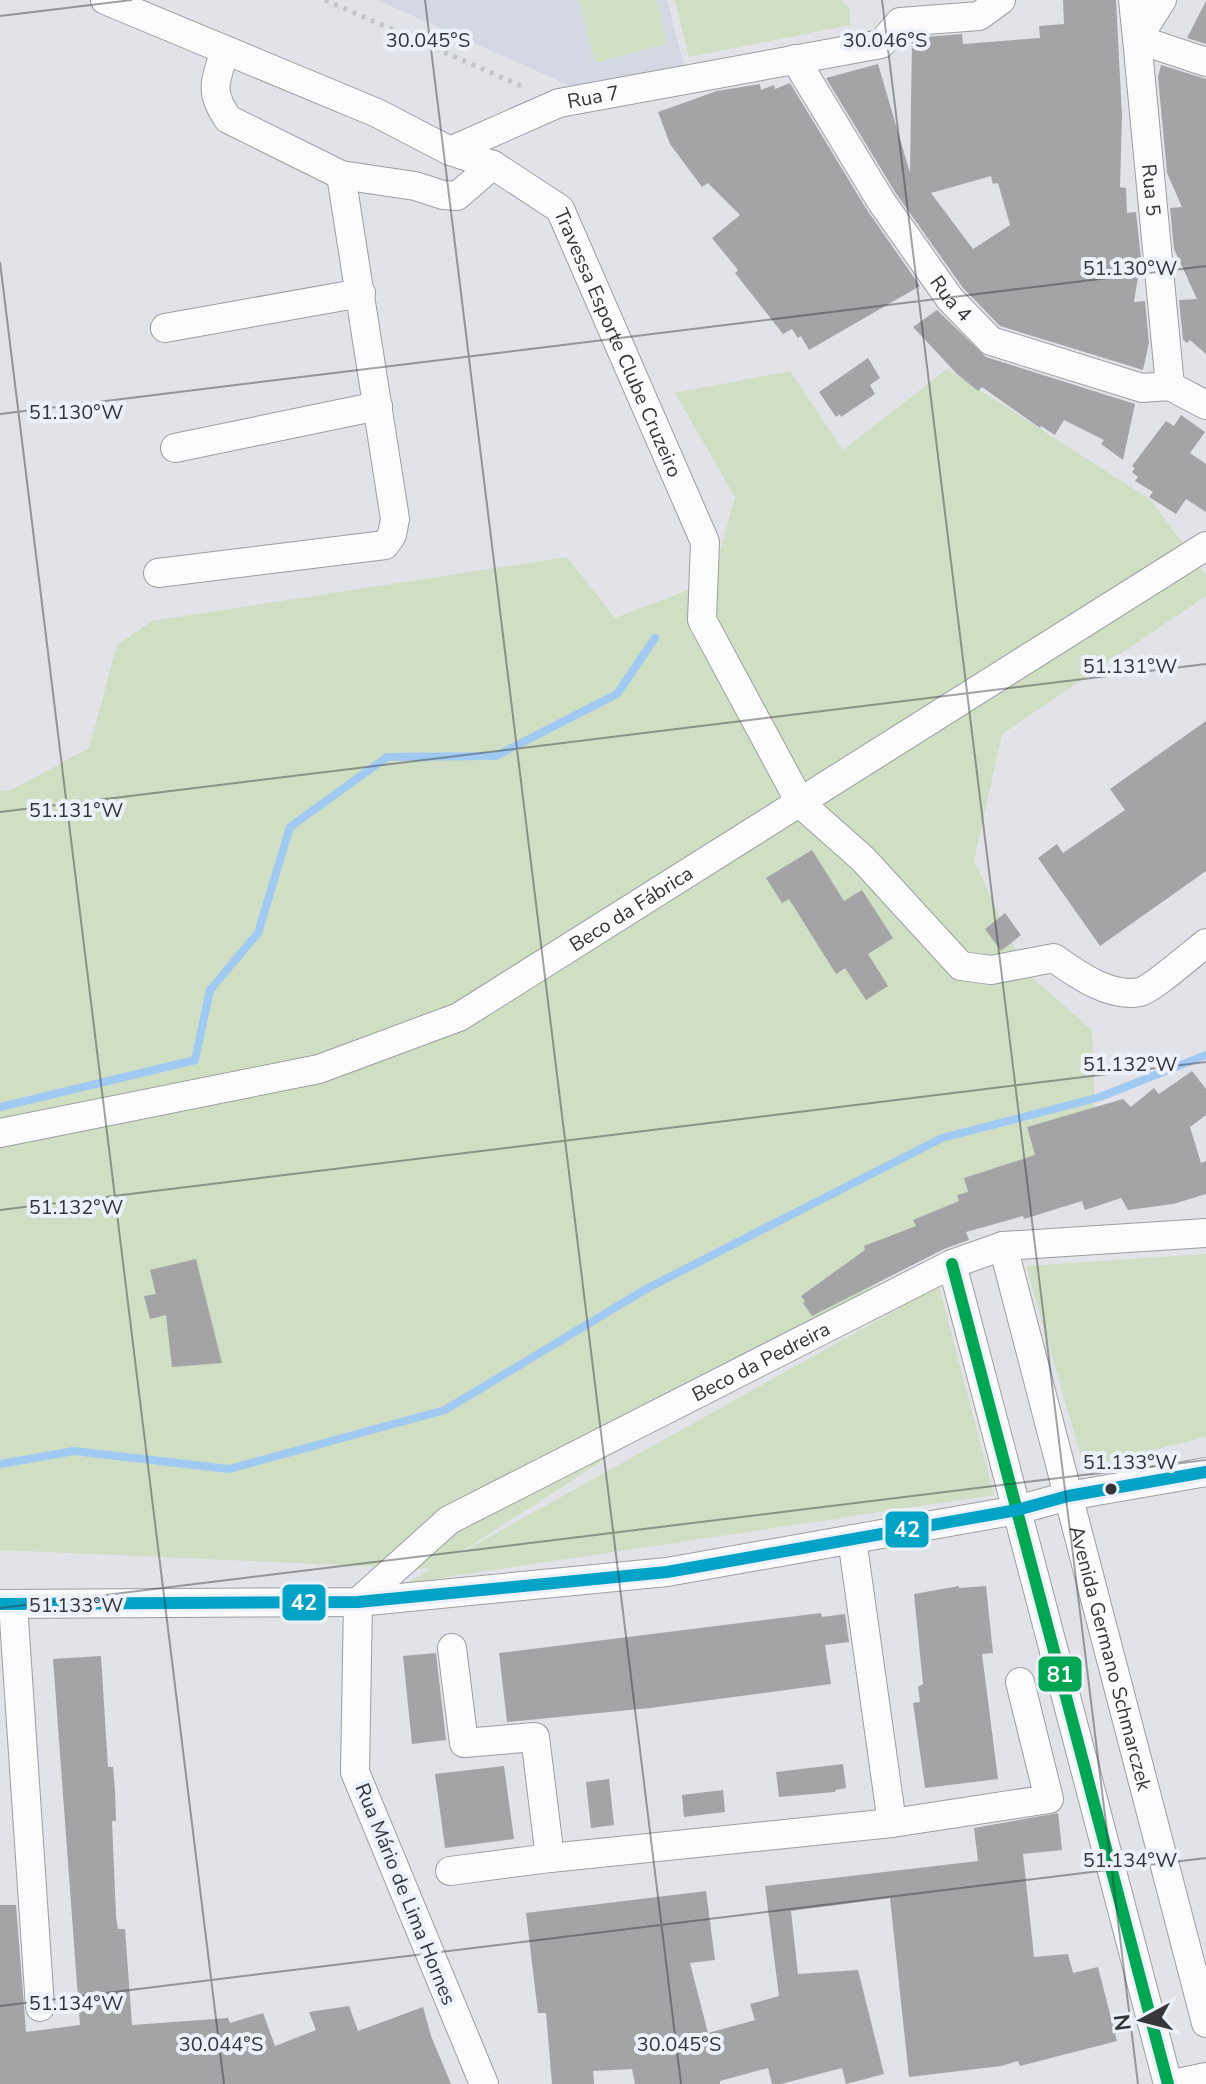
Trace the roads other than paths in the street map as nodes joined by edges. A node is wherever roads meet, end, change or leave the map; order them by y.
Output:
1 (1001, 0) edge
2 (1133, 0) edge
3 (1162, 0) edge
4 (114, 2) edge
5 (1137, 39) junction
6 (225, 50) junction
7 (795, 59) junction
8 (1206, 62) edge
9 (450, 151) junction
10 (493, 165) junction
11 (341, 175) junction
12 (361, 293) junction
13 (165, 328) dead end
14 (1170, 386) junction
15 (1206, 405) edge
16 (378, 406) junction
17 (175, 448) dead end
18 (1206, 546) edge
19 (158, 573) dead end
20 (801, 804) junction
21 (1206, 943) edge
22 (0, 1133) edge
23 (1206, 1233) edge
24 (1003, 1246) junction
25 (952, 1264) junction
26 (1206, 1472) edge
27 (1068, 1496) junction
28 (1017, 1510) junction
29 (852, 1539) junction
30 (358, 1602) junction
31 (7, 1604) edge
32 (452, 1648) dead end
33 (1020, 1682) dead end
34 (892, 1823) junction
35 (550, 1858) junction
36 (450, 1871) dead end
37 (40, 2007) dead end
38 (1206, 2023) edge
39 (1206, 2077) edge
40 (484, 2084) edge
41 (1171, 2084) edge

1 - 7 street, Rua 7
2 - 5 street, Rua 5
3 - 5 street
4 - 6 street, Travessa Esporte Clube Cruzeiro
5 - 8 street
5 - 14 street, Rua 5
6 - 9 street, Travessa Esporte Clube Cruzeiro
6 - 11 street
7 - 9 street, Rua 7
7 - 14 street, Rua 4
9 - 10 street, Travessa Esporte Clube Cruzeiro
10 - 11 street
10 - 20 street, Travessa Esporte Clube Cruzeiro
11 - 12 street
12 - 13 street
12 - 16 street
14 - 15 street, Rua 4
16 - 17 street
16 - 19 street
18 - 20 street, Beco da Fábrica
20 - 21 street
20 - 22 street, Beco da Fábrica
23 - 24 street, Beco da Pedreira
24 - 25 street, Beco da Pedreira
24 - 27 street, Avenida Germano Schmarczek
25 - 28 street
25 - 30 street, Beco da Pedreira
26 - 27 street
27 - 28 street
27 - 38 street, Avenida Germano Schmarczek
28 - 29 street
28 - 41 street
29 - 30 street
29 - 34 street
30 - 31 street
30 - 40 street, Rua Mário de Lima Hornes
31 - 37 street
32 - 35 street
33 - 34 street
34 - 35 street
35 - 36 street
39 - 41 street

